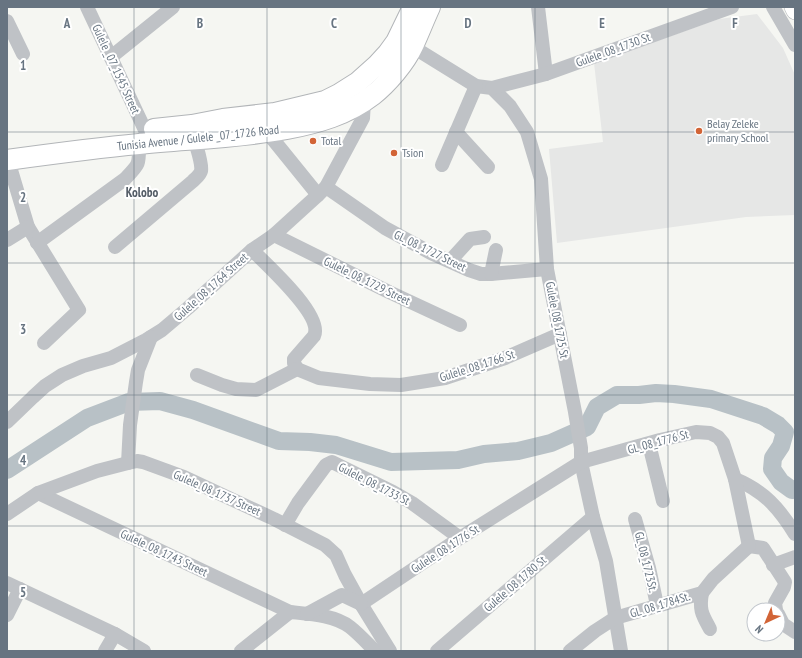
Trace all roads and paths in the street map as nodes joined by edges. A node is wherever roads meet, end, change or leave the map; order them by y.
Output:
1 (87, 7) edge
2 (173, 7) edge
3 (413, 7) edge
4 (430, 7) edge
5 (538, 7) edge
6 (732, 7) edge
7 (773, 7) edge
8 (793, 7) edge
9 (795, 11) edge
10 (703, 12) edge
11 (7, 21) edge
12 (795, 45) edge
13 (413, 47) junction
14 (23, 54) dead end
15 (111, 57) junction
16 (546, 74) junction
17 (358, 82) junction
18 (476, 86) junction
19 (492, 88) junction
20 (364, 101) junction
21 (193, 132) junction
22 (267, 132) junction
23 (456, 132) junction
24 (142, 137) junction
25 (7, 155) edge
26 (442, 165) dead end
27 (488, 167) dead end
28 (322, 191) junction
29 (28, 227) junction
30 (274, 235) junction
31 (484, 237) dead end
32 (7, 240) edge
33 (37, 243) junction
34 (115, 247) dead end
35 (252, 250) junction
36 (496, 250) dead end
37 (450, 261) junction
38 (547, 269) junction
39 (491, 274) junction
40 (460, 325) dead end
41 (560, 334) junction
42 (151, 337) junction
43 (44, 343) dead end
44 (297, 369) junction
45 (197, 375) dead end
46 (7, 422) edge
47 (649, 444) junction
48 (581, 462) junction
49 (128, 463) junction
50 (736, 479) junction
51 (38, 493) junction
52 (663, 501) dead end
53 (7, 514) edge
54 (593, 517) junction
55 (635, 519) dead end
56 (285, 525) junction
57 (795, 534) edge
58 (460, 538) junction
59 (749, 546) junction
60 (795, 557) edge
61 (773, 565) junction
62 (13, 586) edge
63 (702, 593) junction
64 (776, 602) edge
65 (361, 604) junction
66 (657, 605) junction
67 (290, 612) junction
68 (307, 614) junction
69 (7, 615) edge
70 (615, 618) junction
71 (786, 625) edge
72 (710, 629) dead end
73 (795, 632) edge
74 (115, 634) junction
75 (105, 651) edge
76 (144, 651) edge
77 (241, 651) edge
78 (375, 651) edge
79 (390, 651) edge
80 (437, 651) edge
81 (570, 651) edge
82 (621, 651) edge

1 - 15 street, Gulele _07_1545 Street
2 - 15 street
3 - 17 highway, Tunisia Avenue / Gulele _07_1726 Road
4 - 13 highway, Tunisia Avenue / Gulele _07_1726 Road
5 - 16 street
6 - 10 street, Gulele_08_1730 St
7 - 12 street
8 - 9 main road
10 - 16 street, Gulele_08_1730 St
11 - 14 street
13 - 18 street
13 - 20 highway, Tunisia Avenue / Gulele _07_1726 Road
15 - 24 street, Gulele _07_1545 Street
16 - 19 street, Gulele_08_1730 St
17 - 20 street
17 - 21 highway, Tunisia Avenue / Gulele _07_1726 Road
18 - 19 street
18 - 23 street
19 - 38 street, Gulele_08_1725 St
20 - 22 highway, Tunisia Avenue / Gulele _07_1726 Road
20 - 28 street, Gulele_08_1764 Street
21 - 22 highway, Tunisia Avenue / Gulele _07_1726 Road
21 - 24 highway, Tunisia Avenue / Gulele _07_1726 Road
21 - 34 street
22 - 28 street, GL_08_1727 Street
23 - 26 street
23 - 27 street
24 - 25 highway, Tunisia Avenue / Gulele _07_1726 Road
24 - 33 street
25 - 29 street
28 - 30 street, Gulele_08_1764 Street
28 - 37 street, GL_08_1727 Street
29 - 32 street
29 - 33 street
30 - 35 street, Gulele_08_1764 Street
30 - 40 street, Gulele_08_1729 Street
31 - 37 street
33 - 43 street
35 - 42 street, Gulele_08_1764 Street
35 - 44 street
36 - 39 street
37 - 39 street, GL_08_1727 Street
38 - 39 street, GL_08_1727 Street
38 - 41 street, Gulele_08_1725 St
41 - 44 street, Gulele_08_1766 St
41 - 48 street, Gulele_08_1725 St
42 - 46 street, Gulele_08_1764 Street
42 - 49 street
44 - 45 street
47 - 48 street, GL_08_1776 St
47 - 50 street, GL_08_1776 St
47 - 52 street
48 - 54 street, Gulele_08_1725 St
48 - 58 street, Gulele_08_1776 St
49 - 51 street, Gulele_08_1737 Street
49 - 56 street, Gulele_08_1737 Street
50 - 57 street
50 - 59 street, GL_08_1776 St
51 - 53 street, Gulele_08_1737 Street
51 - 67 street, Gulele_08_1743 Street
54 - 70 street, Gulele_08_1725 St
54 - 80 street, Gulele_08_1780 St
55 - 66 street, GL_08_1723St.
56 - 58 street, Gulele_08_1733 St
56 - 65 street, Gulele_08_1737 Street
58 - 65 street, Gulele_08_1776 St
59 - 61 street
59 - 63 street, GL_08_1784St.
60 - 61 street
61 - 64 street
62 - 69 street
62 - 74 street
63 - 66 street, GL_08_1784St.
63 - 72 street
65 - 68 street
65 - 79 street, Gulele_08_1737 Street
66 - 70 street, GL_08_1784St.
67 - 68 street, Gulele_08_1743 Street
67 - 77 street
68 - 78 street, Gulele_08_1743 Street
70 - 81 street, GL_08_1784St.
70 - 82 street, Gulele_08_1725 St
71 - 73 street
74 - 75 street
74 - 76 street

